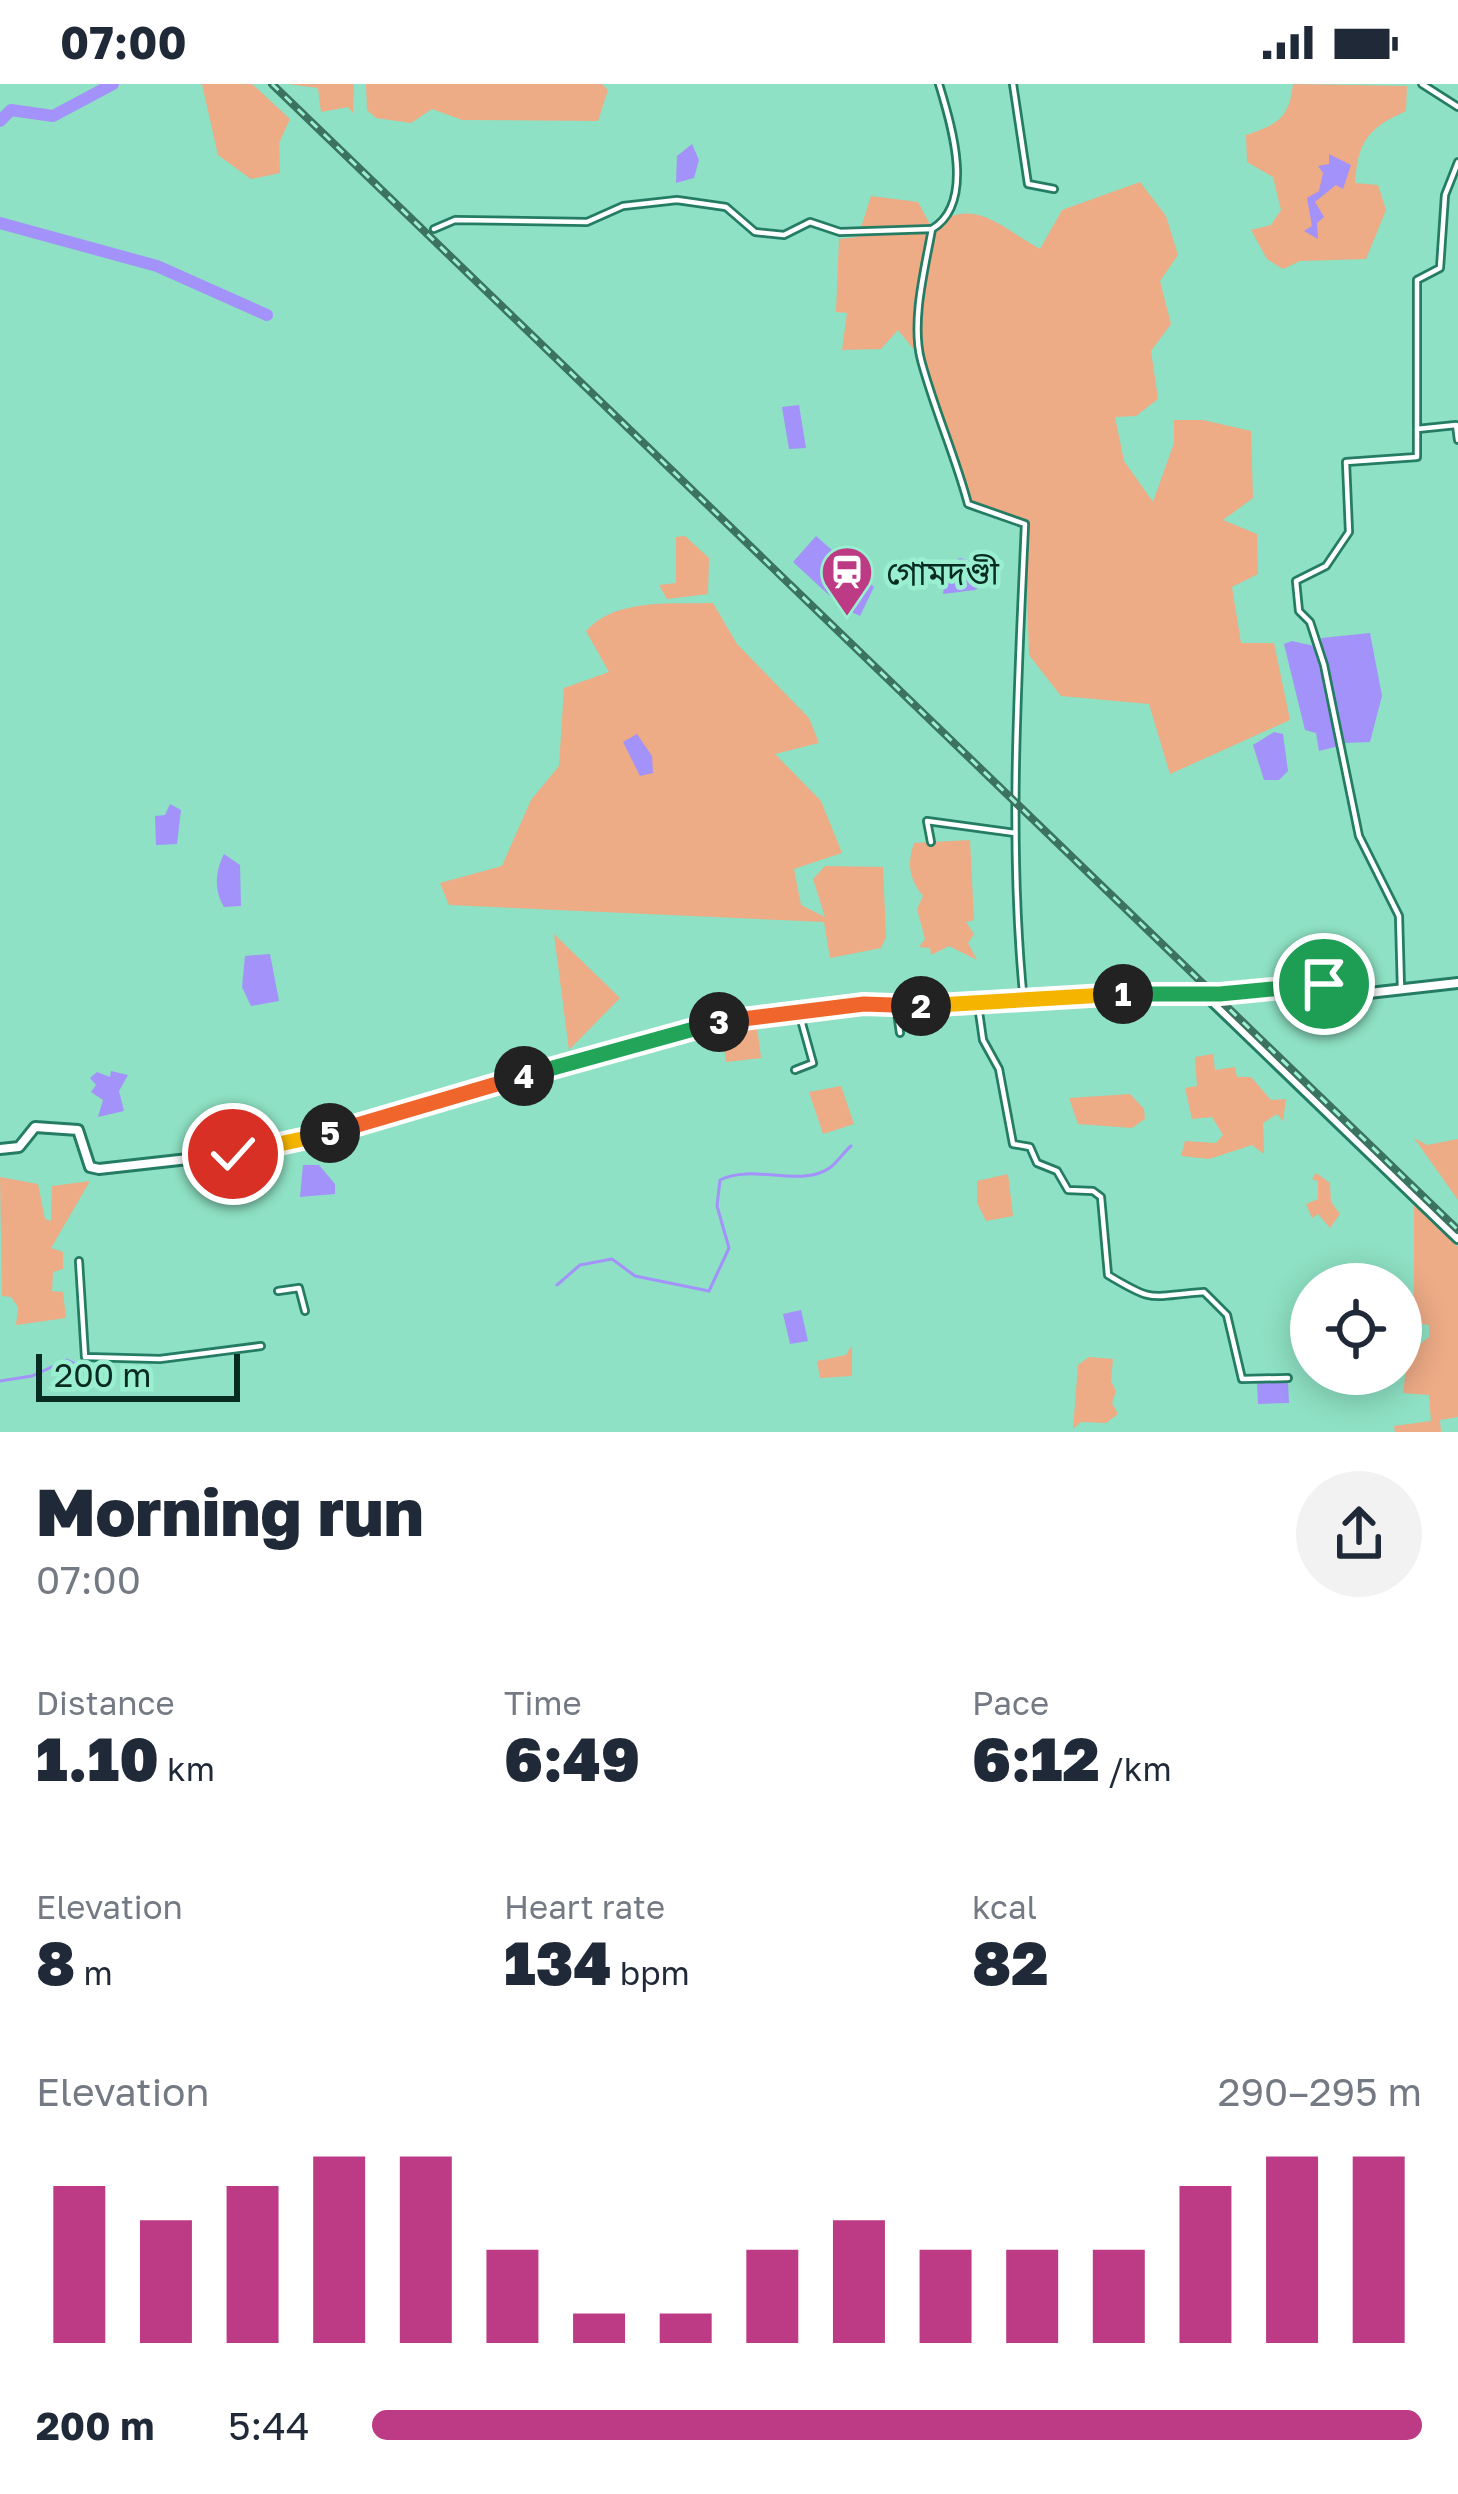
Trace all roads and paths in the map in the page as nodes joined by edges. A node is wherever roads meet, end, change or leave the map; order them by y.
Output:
1 (939, 84) edge
2 (1012, 84) edge
3 (1422, 84) edge
4 (1458, 107) edge
5 (1458, 163) edge
6 (1054, 189) dead end
7 (434, 229) dead end
8 (932, 229) junction
9 (1417, 429) junction
10 (1458, 440) edge
11 (1015, 833) junction
12 (931, 842) dead end
13 (1458, 982) edge
14 (1401, 989) junction
15 (1202, 992) junction
16 (1024, 1003) junction
17 (978, 1005) junction
18 (896, 1006) junction
19 (798, 1009) junction
20 (900, 1033) dead end
21 (795, 1070) dead end
22 (0, 1148) edge
23 (1458, 1238) edge
24 (79, 1261) dead end
25 (278, 1292) dead end
26 (305, 1311) dead end
27 (261, 1346) dead end
28 (1288, 1378) dead end

1 - 8 street
2 - 6 street
3 - 4 street
5 - 9 street
7 - 8 street
8 - 11 street
9 - 10 street
9 - 14 street
11 - 12 street
11 - 16 street
13 - 14 main road
14 - 15 main road
15 - 16 main road
15 - 23 main road
16 - 17 main road
17 - 18 main road
17 - 28 street
18 - 19 main road
18 - 20 street
19 - 21 street
19 - 22 main road
24 - 27 street
25 - 26 street

